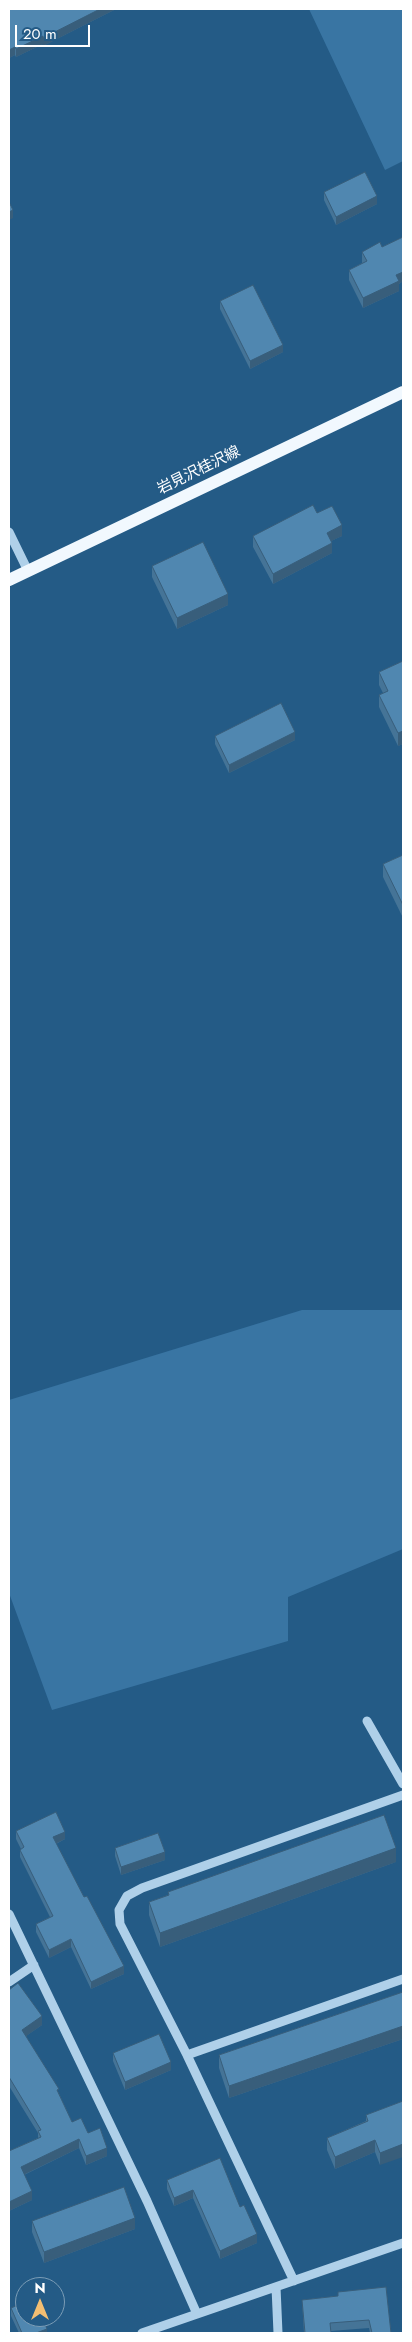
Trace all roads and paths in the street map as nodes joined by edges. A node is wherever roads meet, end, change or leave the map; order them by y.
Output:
1 (403, 392) edge
2 (9, 532) edge
3 (28, 571) junction
4 (9, 580) edge
5 (366, 1721) dead end
6 (403, 1784) edge
7 (403, 1795) edge
8 (9, 1914) edge
9 (34, 1965) junction
10 (403, 1979) edge
11 (9, 1982) edge
12 (186, 2056) junction
13 (403, 2243) edge
14 (294, 2281) junction
15 (276, 2287) junction
16 (197, 2314) junction
17 (142, 2333) edge
18 (278, 2333) edge

1 - 3 main road, 岩見沢桂沢線
2 - 3 street
3 - 4 main road, 岩見沢桂沢線
5 - 6 street
7 - 12 street
8 - 9 street
9 - 11 street
9 - 16 street
10 - 12 street
12 - 14 street
13 - 14 street
14 - 15 street
15 - 16 street
15 - 18 street
16 - 17 street

